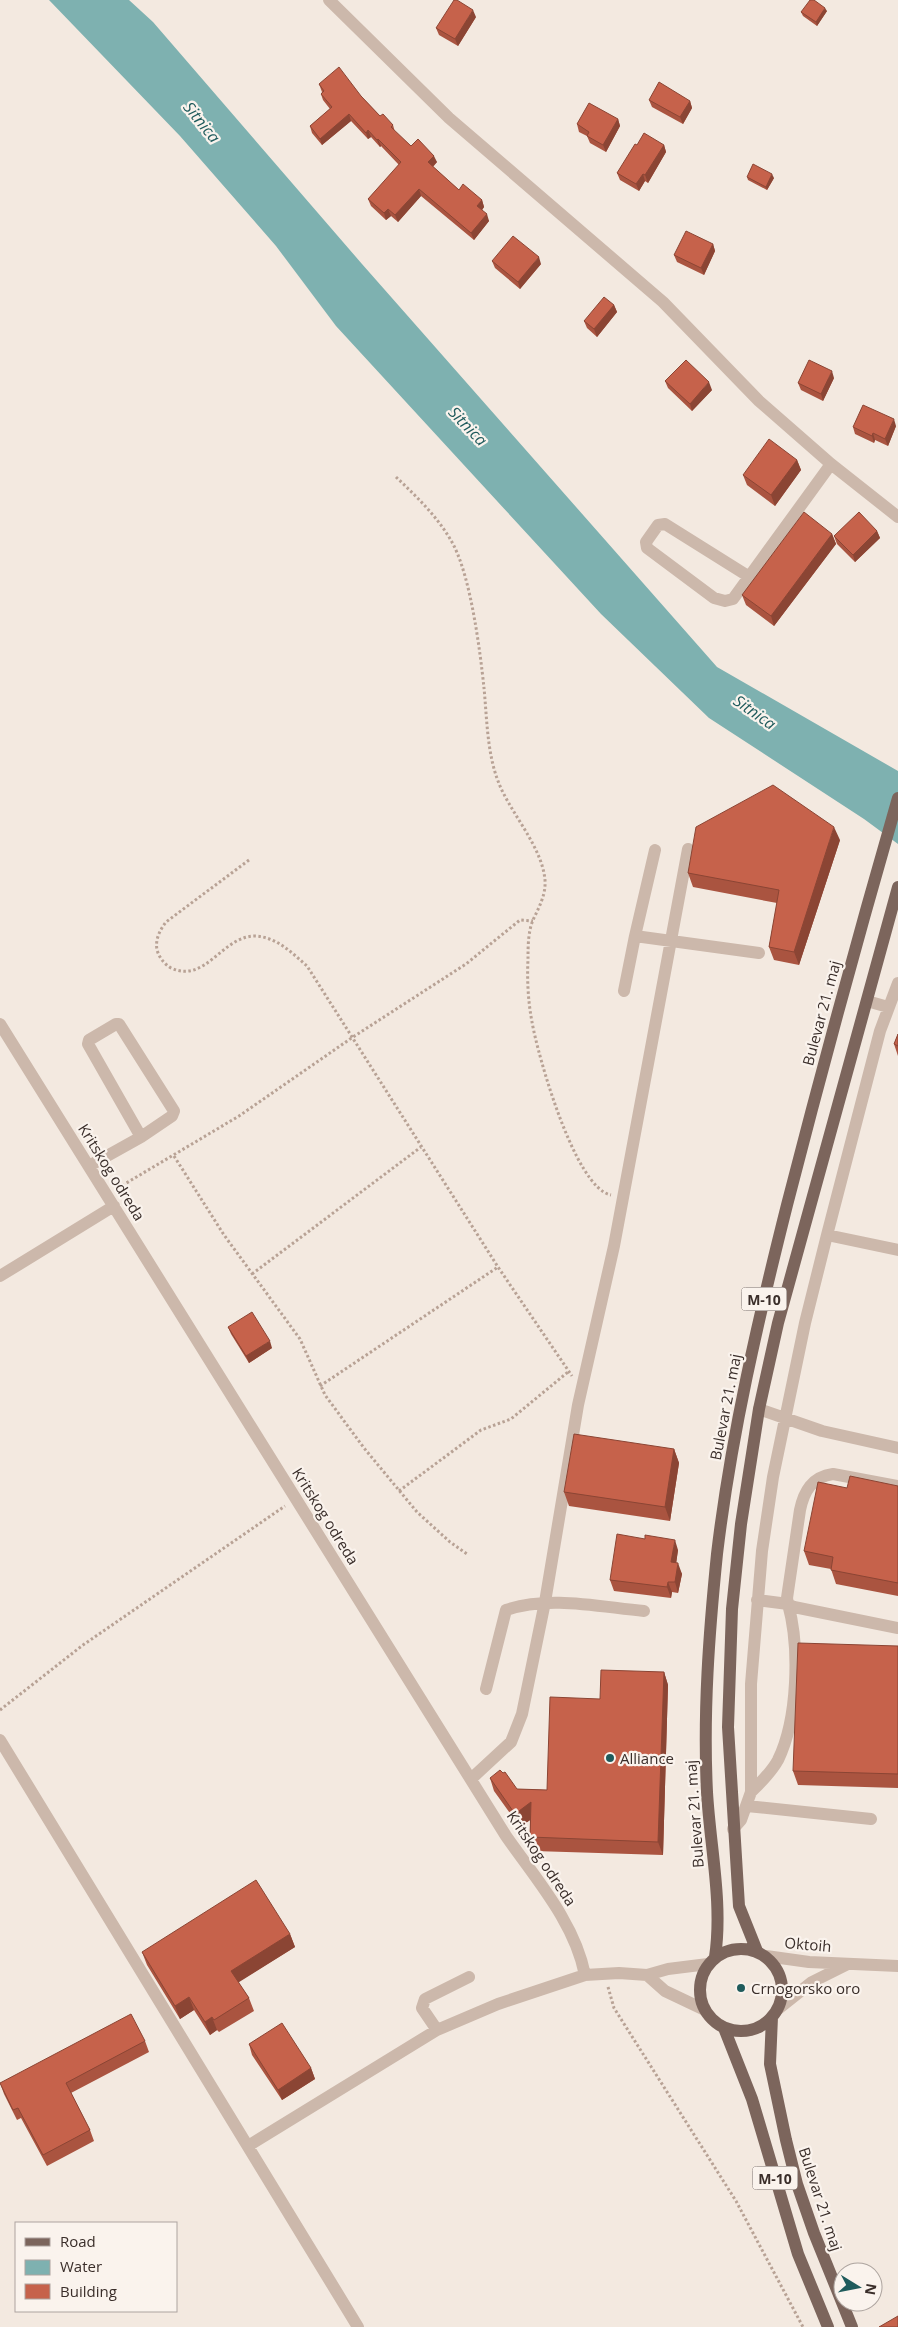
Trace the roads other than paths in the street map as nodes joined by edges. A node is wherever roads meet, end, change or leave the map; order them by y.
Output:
1 (328, 0) edge
2 (831, 464) junction
3 (898, 517) edge
4 (748, 576) junction
5 (898, 798) edge
6 (688, 849) dead end
7 (655, 850) dead end
8 (898, 887) edge
9 (635, 936) junction
10 (671, 942) junction
11 (759, 953) dead end
12 (898, 983) edge
13 (624, 991) dead end
14 (867, 1001) junction
15 (888, 1007) junction
16 (0, 1024) edge
17 (141, 1137) junction
18 (89, 1166) junction
19 (114, 1206) junction
20 (827, 1234) junction
21 (898, 1250) edge
22 (0, 1276) edge
23 (759, 1409) junction
24 (786, 1418) junction
25 (898, 1448) edge
26 (898, 1486) edge
27 (757, 1600) junction
28 (545, 1602) junction
29 (788, 1604) junction
30 (644, 1611) dead end
31 (898, 1628) edge
32 (486, 1689) dead end
33 (0, 1740) edge
34 (471, 1779) junction
35 (751, 1792) junction
36 (747, 1806) junction
37 (871, 1819) dead end
38 (733, 1829) junction
39 (762, 1954) junction
40 (712, 1961) junction
41 (848, 1964) junction
42 (898, 1966) edge
43 (586, 1975) junction
44 (647, 1975) junction
45 (469, 1977) dead end
46 (705, 2010) junction
47 (775, 2013) junction
48 (724, 2028) junction
49 (437, 2030) junction
50 (248, 2146) junction
51 (358, 2327) edge
52 (828, 2327) edge
53 (852, 2327) edge

1 - 2 street
2 - 3 street
2 - 4 street
4 - 4 street
5 - 40 main road, Bulevar 21. maj / M-10
6 - 10 street
7 - 9 street
8 - 14 main road, M-10
9 - 10 street
9 - 13 street
10 - 11 street
10 - 28 street
12 - 15 street
14 - 15 street
14 - 23 main road, M-10
15 - 20 street
16 - 18 street, Kritskog odreda
17 - 17 street
17 - 18 street
18 - 19 street, Kritskog odreda
19 - 22 street
19 - 34 street, Kritskog odreda
20 - 21 street
20 - 24 street
23 - 24 street
23 - 38 main road, M-10
24 - 25 street
24 - 27 street
26 - 29 street
27 - 29 street
27 - 35 street
28 - 30 street
28 - 32 street
28 - 34 street
29 - 31 street
29 - 35 street
33 - 50 street
34 - 43 street, Kritskog odreda
35 - 36 street
36 - 37 street
36 - 38 street
38 - 39 main road, M-10
39 - 40 main road
39 - 41 street, Oktoih
39 - 47 main road, M-10
40 - 44 street
40 - 46 main road, M-10
41 - 42 street, Oktoih
41 - 47 street, Oktoih
43 - 44 street
43 - 49 street
44 - 46 street
45 - 49 street
46 - 48 main road, M-10
47 - 48 main road
47 - 53 main road, Bulevar 21. maj / M-10
48 - 52 main road, M-10
49 - 50 street
50 - 51 street

